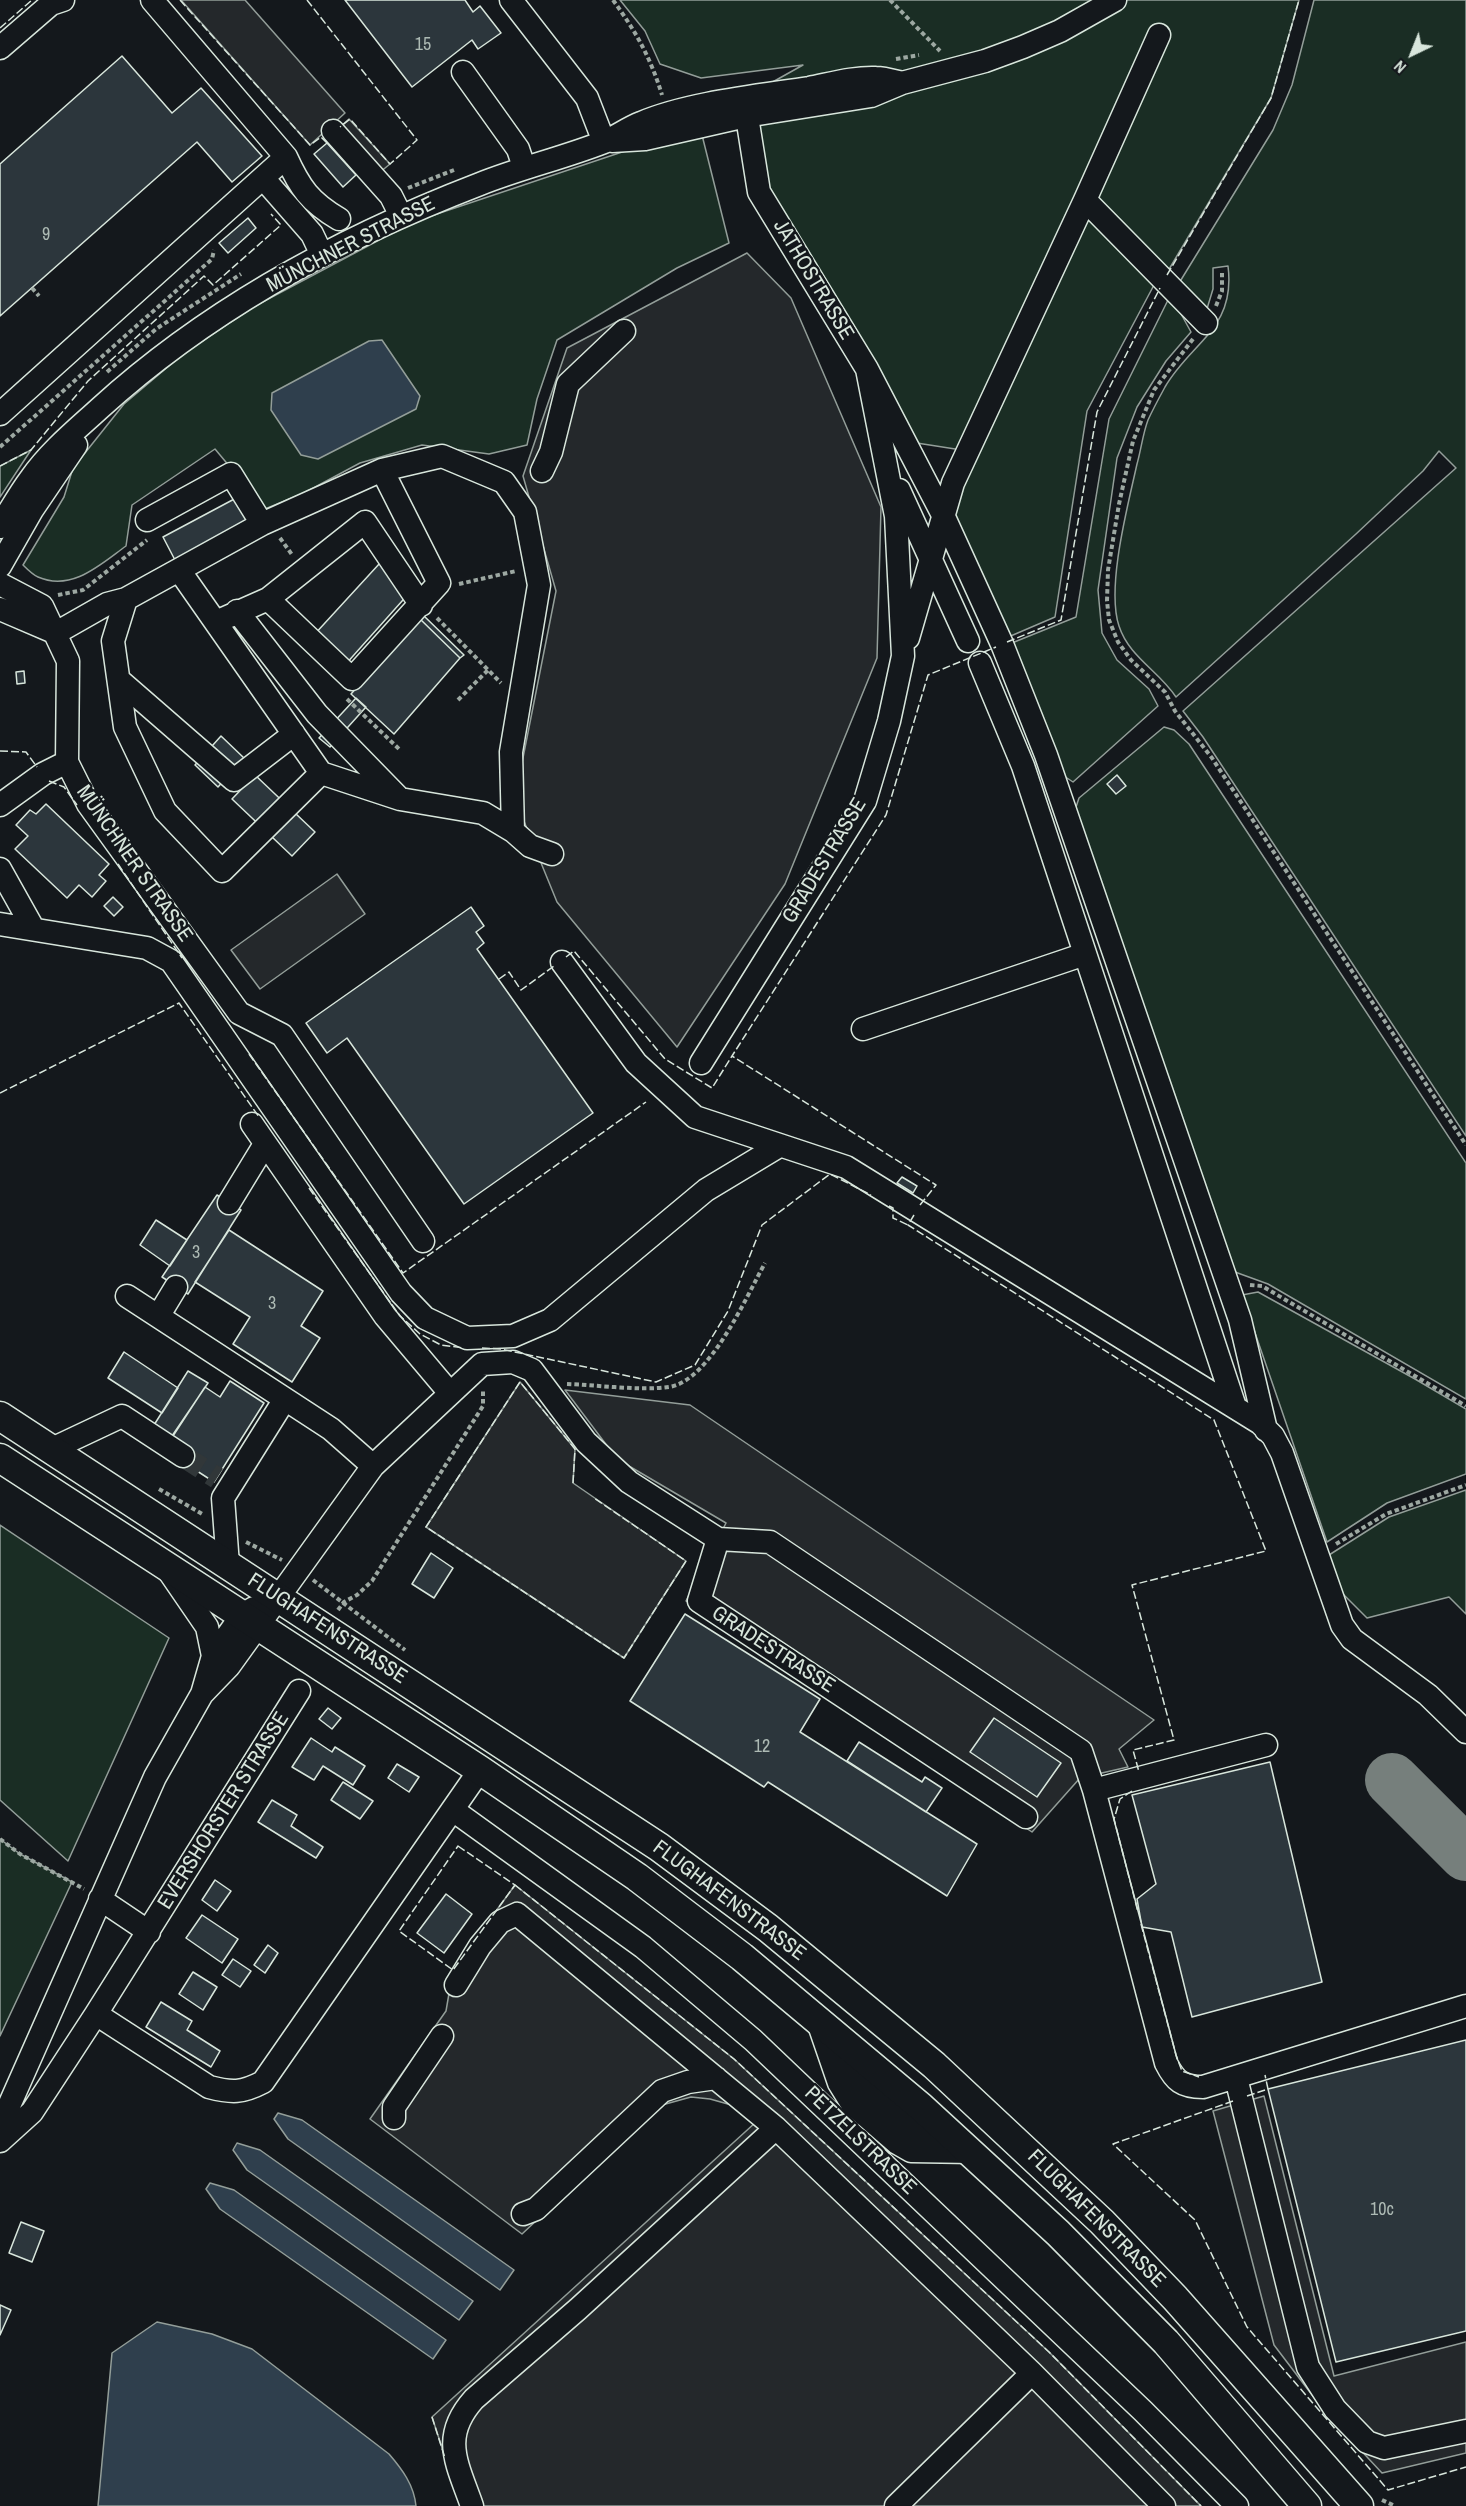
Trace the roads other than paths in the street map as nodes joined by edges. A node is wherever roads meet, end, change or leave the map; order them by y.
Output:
1 (63, 0) edge
2 (152, 0) edge
3 (511, 0) edge
4 (1115, 0) edge
5 (1158, 35) dead end
6 (0, 48) edge
7 (463, 72) dead end
8 (745, 107) junction
9 (333, 131) dead end
10 (604, 142) junction
11 (286, 157) junction
12 (524, 167) junction
13 (263, 178) junction
14 (1085, 200) junction
15 (401, 216) junction
16 (350, 240) junction
17 (317, 244) junction
18 (1206, 323) road end
19 (624, 331) dead end
20 (867, 369) junction
21 (120, 390) junction
22 (0, 414) edge
23 (885, 462) junction
24 (382, 470) junction
25 (542, 471) dead end
26 (944, 517) junction
27 (147, 520) dead end
28 (262, 524) junction
29 (0, 527) edge
30 (931, 559) junction
31 (0, 566) edge
32 (179, 570) junction
33 (0, 584) edge
34 (268, 598) junction
35 (126, 599) junction
36 (421, 604) junction
37 (0, 609) edge
38 (237, 611) junction
39 (216, 622) junction
40 (56, 633) junction
41 (968, 641) dead end
42 (903, 656) junction
43 (980, 663) dead end
44 (119, 680) junction
45 (294, 734) junction
46 (67, 762) junction
47 (321, 773) junction
48 (400, 800) junction
49 (0, 805) edge
50 (0, 869) edge
51 (0, 924) edge
52 (33, 928) junction
53 (1085, 954) junction
54 (562, 962) dead end
55 (863, 1029) dead end
56 (701, 1063) dead end
57 (252, 1124) dead end
58 (265, 1144) junction
59 (779, 1146) junction
60 (229, 1203) dead end
61 (423, 1241) dead end
62 (176, 1287) dead end
63 (128, 1296) dead end
64 (159, 1315) junction
65 (449, 1392) junction
66 (285, 1399) junction
67 (1234, 1407) junction
68 (0, 1416) edge
69 (1266, 1430) junction
70 (52, 1449) junction
71 (183, 1456) tunnel mouth
72 (0, 1458) edge
73 (373, 1466) junction
74 (718, 1539) junction
75 (161, 1563) junction
76 (228, 1565) junction
77 (277, 1596) junction
78 (250, 1620) junction
79 (213, 1656) junction
80 (299, 1691) dead end
81 (202, 1694) junction
82 (1466, 1732) edge
83 (1266, 1745) dead end
84 (480, 1770) junction
85 (1094, 1790) junction
86 (453, 1810) junction
87 (1026, 1816) dead end
88 (100, 1899) junction
89 (149, 1932) junction
90 (456, 1985) dead end
91 (1466, 2006) edge
92 (96, 2014) junction
93 (817, 2017) junction
94 (442, 2036) dead end
95 (716, 2078) junction
96 (1236, 2078) junction
97 (394, 2118) dead end
98 (0, 2126) edge
99 (776, 2128) junction
100 (0, 2141) edge
101 (972, 2152) junction
102 (523, 2214) dead end
103 (1032, 2373) junction
104 (1466, 2431) edge
105 (472, 2506) edge
106 (896, 2506) edge
107 (1164, 2506) edge
108 (1237, 2506) edge
109 (1307, 2506) edge
110 (1359, 2506) edge

1 - 6 street
2 - 11 street
3 - 10 street
4 - 8 street, MÜNCHNER STRASSE
5 - 14 street
7 - 12 street
8 - 10 street, MÜNCHNER STRASSE
8 - 10 street, MÜNCHNER STRASSE
8 - 20 street, JATHOSTRASSE
9 - 15 street
10 - 12 street, MÜNCHNER STRASSE
11 - 13 street
11 - 16 street
12 - 15 street, MÜNCHNER STRASSE
13 - 17 street
13 - 22 street
14 - 18 street
14 - 26 street
15 - 16 street, MÜNCHNER STRASSE
16 - 17 street, MÜNCHNER STRASSE
17 - 21 street, MÜNCHNER STRASSE
19 - 25 street
20 - 23 street, JATHOSTRASSE
20 - 26 street
21 - 29 street, MÜNCHNER STRASSE
21 - 31 street, MÜNCHNER STRASSE
23 - 30 street
23 - 42 street, GRADESTRASSE
24 - 28 street
24 - 36 street
24 - 48 street
26 - 30 street
26 - 69 street
27 - 28 street
28 - 32 street
30 - 41 street
30 - 42 street
32 - 35 street
32 - 39 street
33 - 40 street, MÜNCHNER STRASSE
34 - 36 street
34 - 36 street
34 - 38 street
35 - 40 street
35 - 44 street
37 - 40 street
38 - 39 street
38 - 48 street
39 - 45 street
40 - 46 street, MÜNCHNER STRASSE
42 - 56 street, GRADESTRASSE
43 - 53 street
44 - 45 street
44 - 47 street
45 - 47 street
46 - 49 street
46 - 61 street, MÜNCHNER STRASSE
47 - 48 street
50 - 52 street
51 - 52 street
52 - 59 street
53 - 55 street
53 - 67 street
54 - 59 street
57 - 58 street
58 - 60 street
58 - 65 street
59 - 67 street
62 - 64 street
63 - 64 street
64 - 66 street
65 - 73 street
65 - 74 street
66 - 73 street
66 - 76 street
67 - 69 street
68 - 70 main road, FLUGHAFENSTRASSE
69 - 82 street
70 - 71 street
70 - 76 main road, FLUGHAFENSTRASSE
72 - 75 main road, FLUGHAFENSTRASSE
73 - 77 street
74 - 85 street
74 - 87 street, GRADESTRASSE
75 - 78 main road, FLUGHAFENSTRASSE
75 - 79 street
76 - 77 main road, FLUGHAFENSTRASSE
77 - 78 street
77 - 110 main road, FLUGHAFENSTRASSE
78 - 79 street
78 - 81 street
78 - 84 main road, FLUGHAFENSTRASSE
79 - 81 street
80 - 89 street, EVERSHORSTER STRASSE
81 - 88 street
83 - 85 street
84 - 86 street
84 - 93 main road, FLUGHAFENSTRASSE
85 - 96 street
86 - 92 street
86 - 108 street, PETZELSTRASSE
88 - 89 street, EVERSHORSTER STRASSE
88 - 98 street
89 - 92 street, EVERSHORSTER STRASSE
90 - 95 street
91 - 96 street
92 - 100 street, EVERSHORSTER STRASSE
93 - 101 main road, FLUGHAFENSTRASSE
93 - 101 street
94 - 97 street
95 - 99 street
95 - 102 street
96 - 104 street
99 - 103 street
99 - 105 street
101 - 109 main road, FLUGHAFENSTRASSE
103 - 106 street
103 - 107 street

